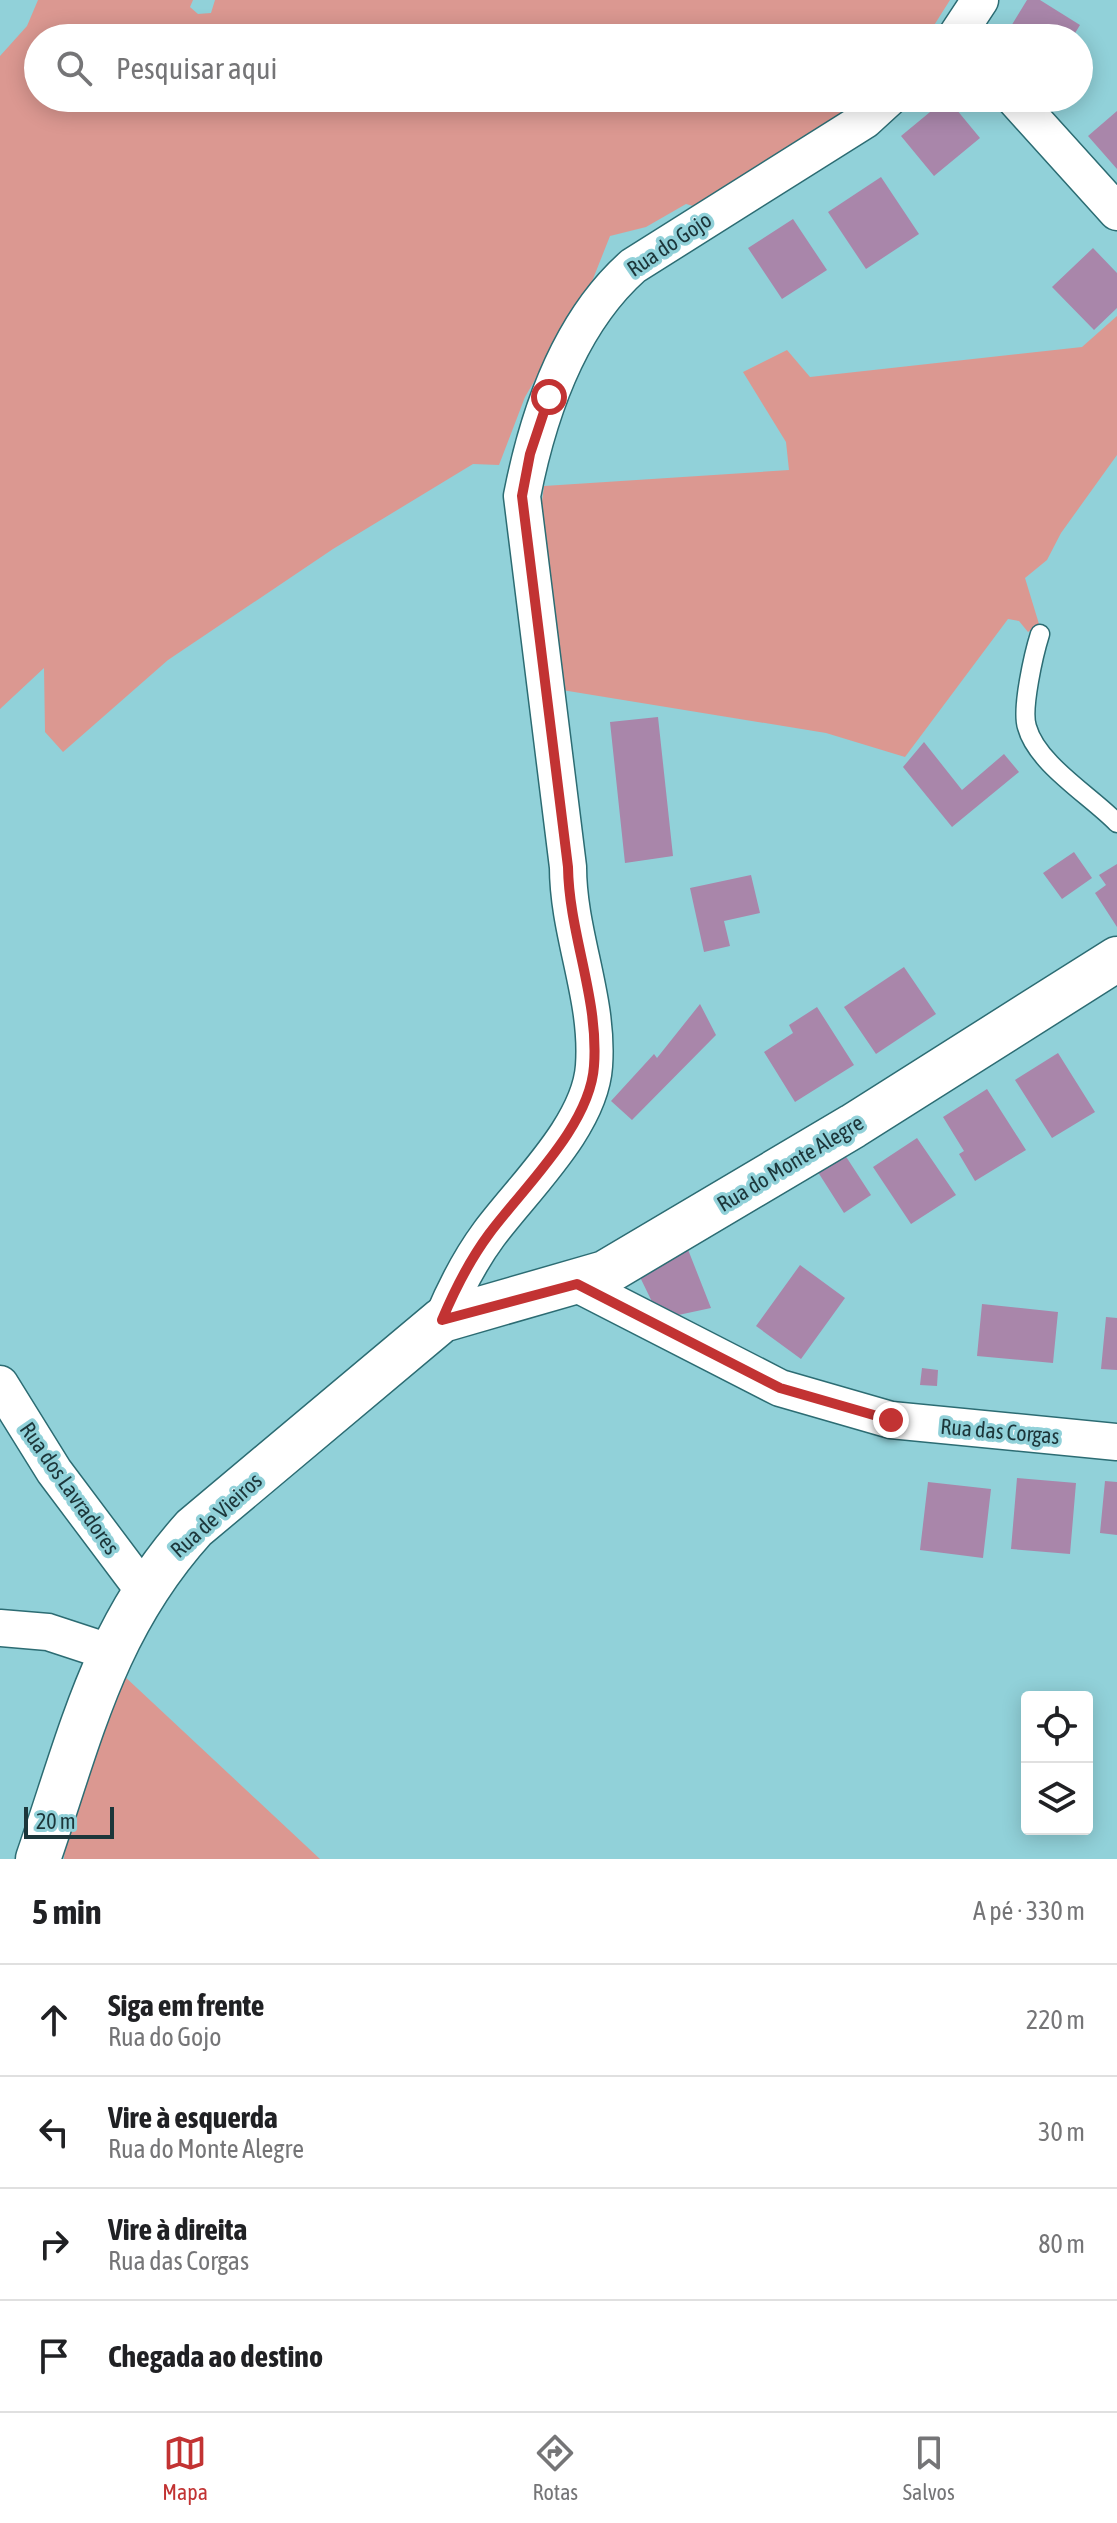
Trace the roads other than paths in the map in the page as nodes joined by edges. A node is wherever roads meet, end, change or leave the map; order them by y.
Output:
1 (980, 0) edge
2 (966, 24) edge
3 (874, 112) edge
4 (1027, 112) edge
5 (1117, 212) edge
6 (1040, 634) dead end
7 (1117, 823) edge
8 (1117, 959) edge
9 (577, 1284) junction
10 (442, 1320) junction
11 (0, 1384) edge
12 (1117, 1442) edge
13 (144, 1591) junction
14 (0, 1628) edge
15 (109, 1652) junction
16 (38, 1859) edge

1 - 2 street
3 - 10 street, Rua do Gojo
4 - 5 street
6 - 7 lane
8 - 9 street, Rua do Monte Alegre
9 - 10 street, Rua do Monte Alegre
9 - 12 street, Rua das Corgas
10 - 13 street, Rua de Vieiros
11 - 13 street, Rua dos Lavradores
13 - 15 street, Rua de Vieiros
14 - 15 street
15 - 16 street, Rua de Vieiros

